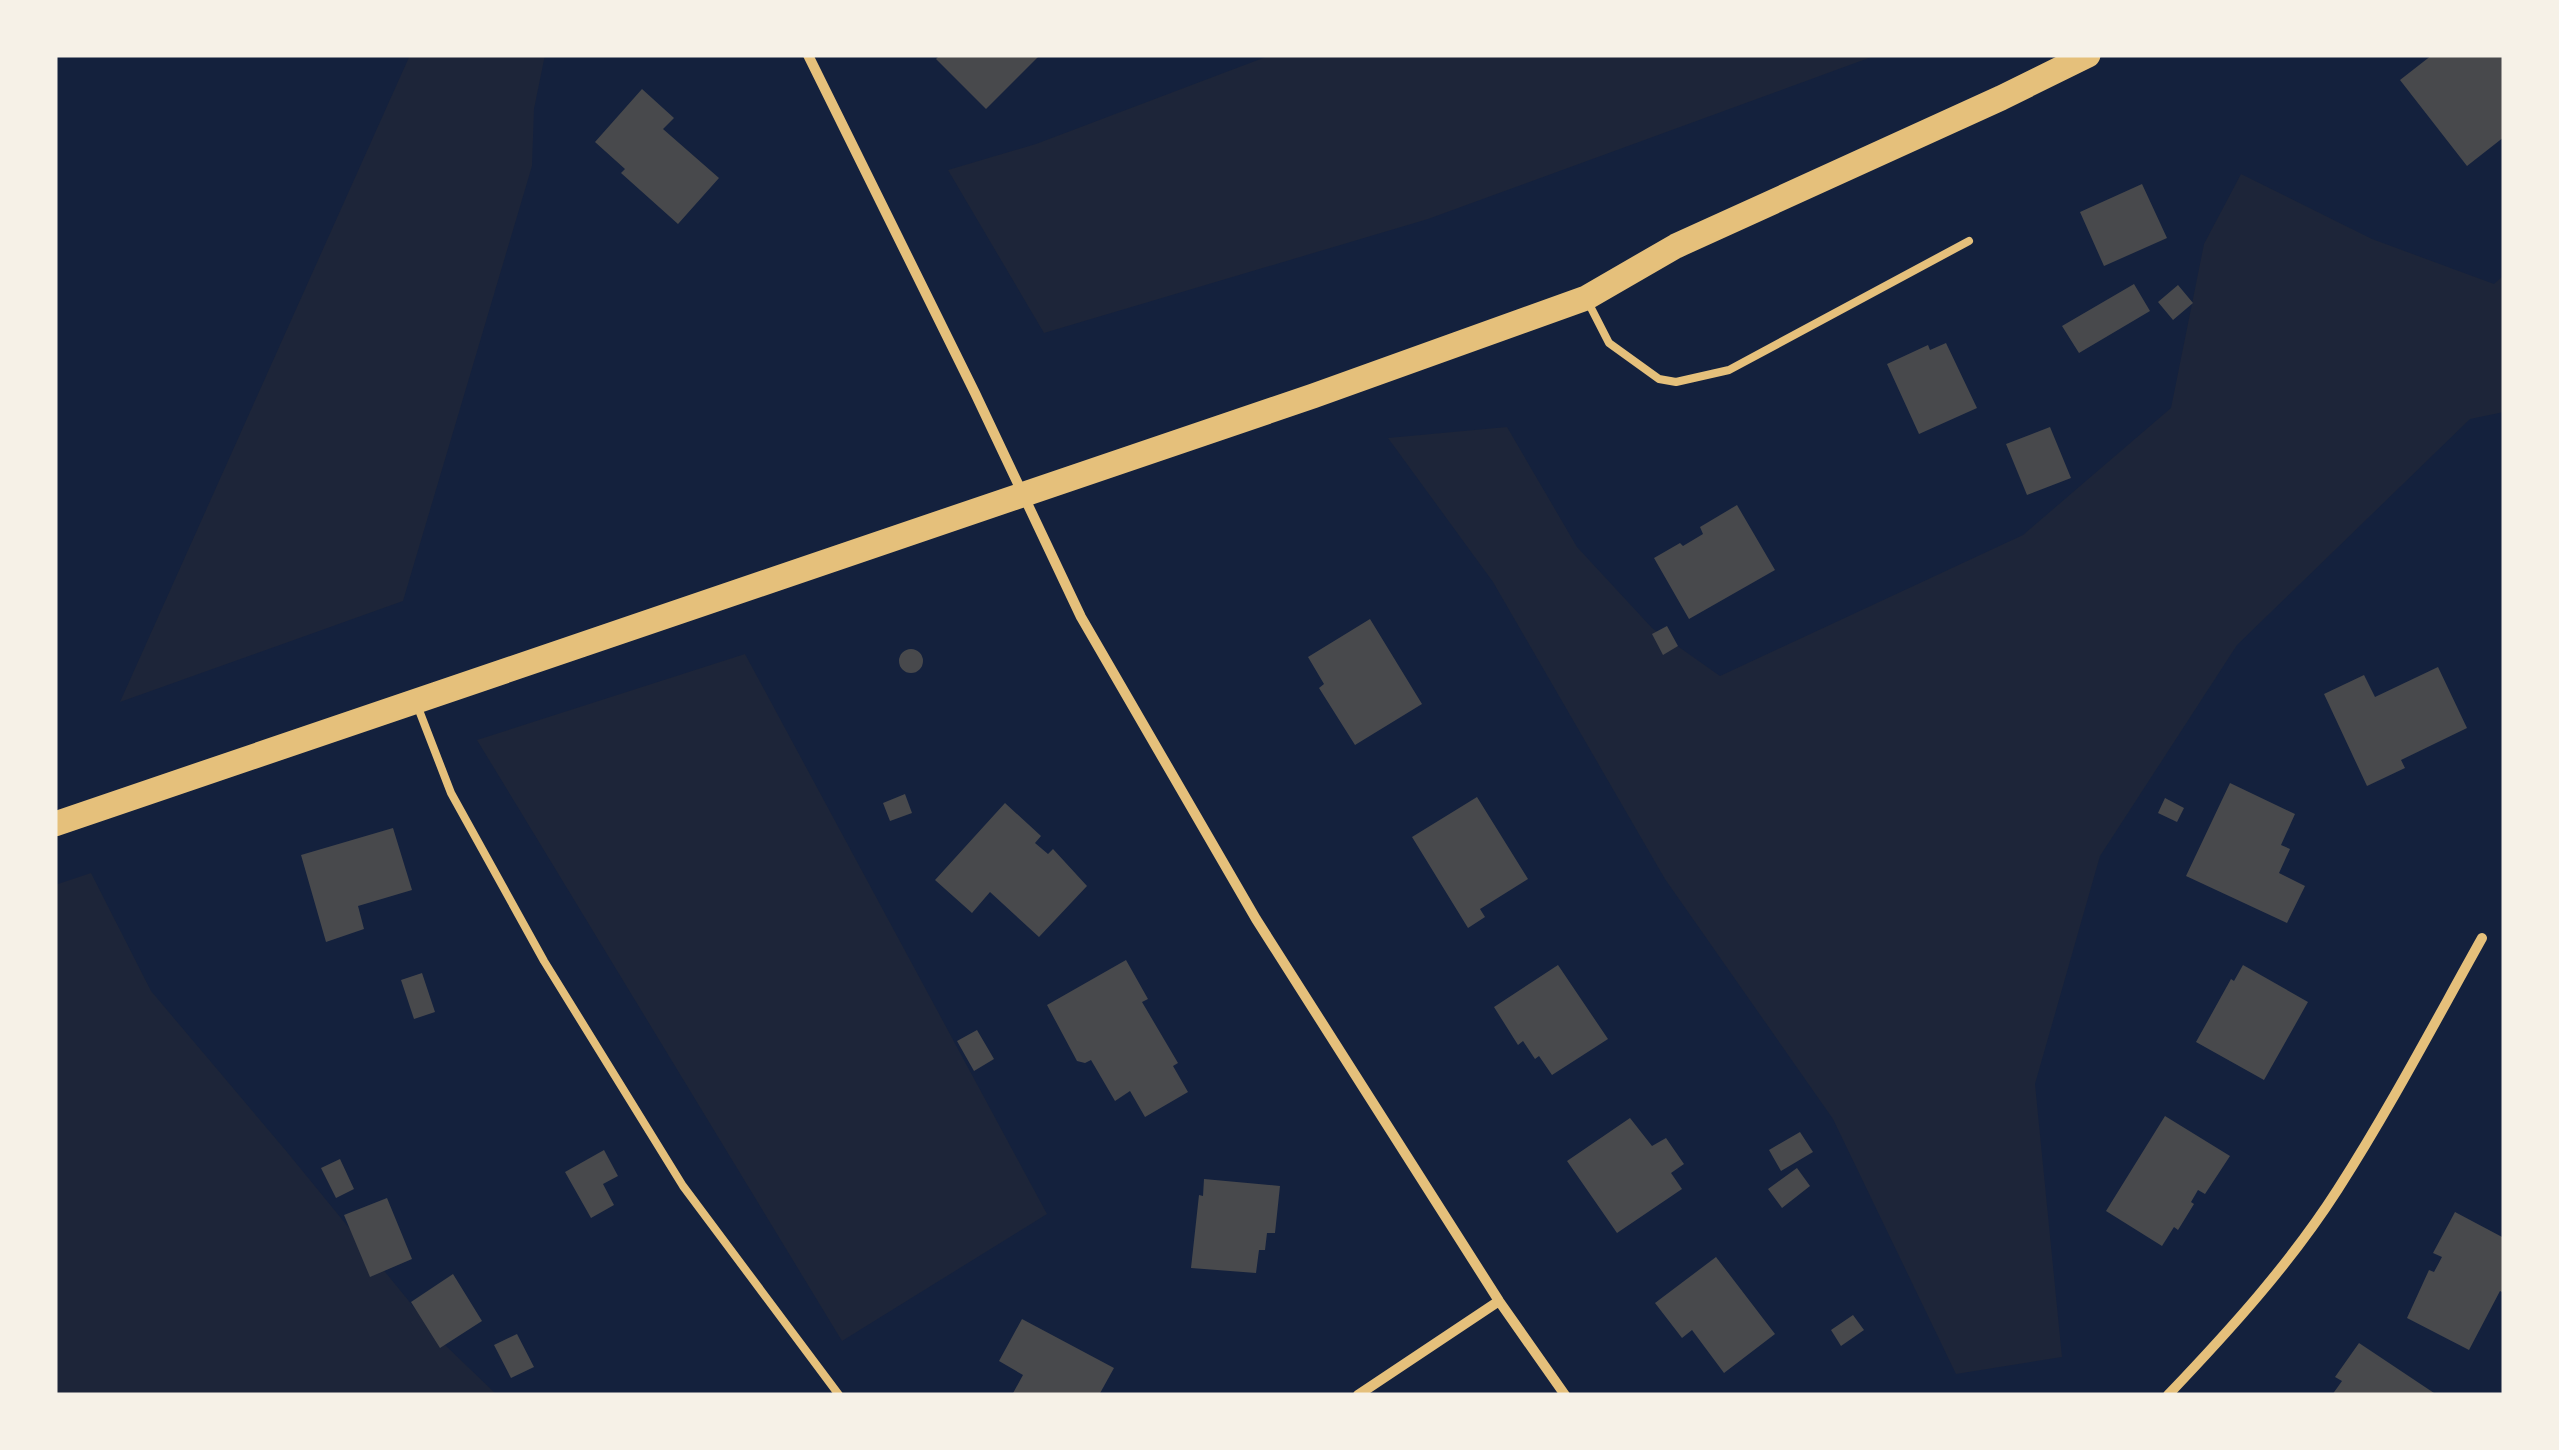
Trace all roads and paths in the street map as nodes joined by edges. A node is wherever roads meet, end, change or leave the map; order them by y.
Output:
1 (808, 55) edge
2 (2088, 55) edge
3 (1970, 241) dead end
4 (1586, 298) junction
5 (1023, 495) junction
6 (415, 700) junction
7 (55, 824) edge
8 (2482, 938) dead end
9 (1499, 1300) junction
10 (840, 1395) edge
11 (1358, 1395) edge
12 (1566, 1395) edge
13 (2168, 1395) edge

1 - 5 street
2 - 4 main road
3 - 4 lane
4 - 5 main road
5 - 6 main road
5 - 9 street
6 - 7 main road
6 - 10 lane
8 - 13 street
9 - 11 street
9 - 12 street

